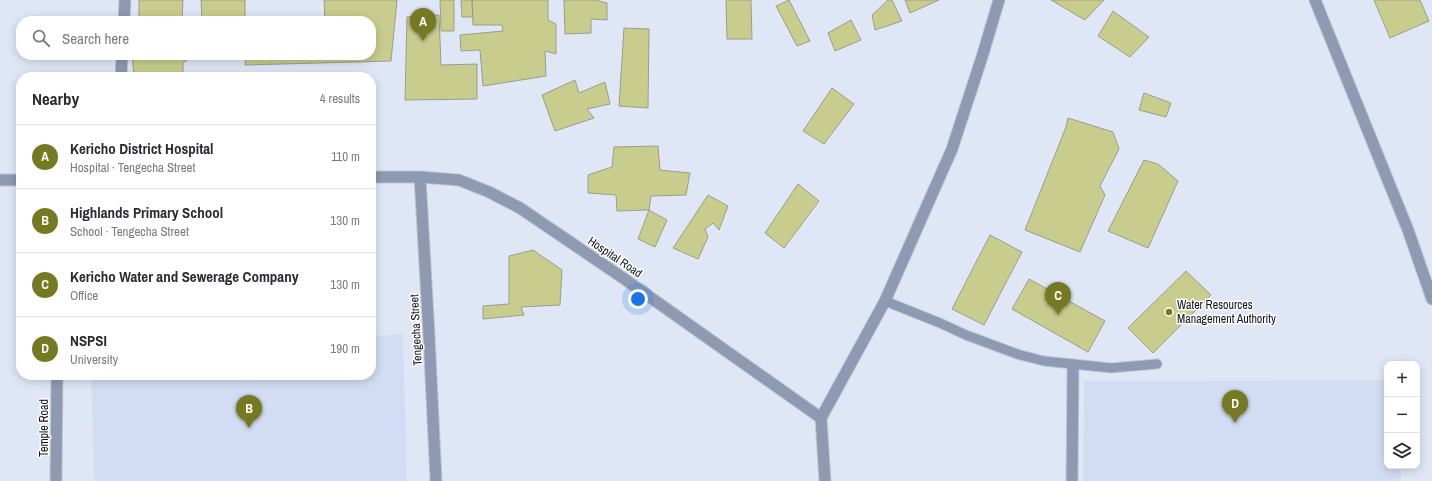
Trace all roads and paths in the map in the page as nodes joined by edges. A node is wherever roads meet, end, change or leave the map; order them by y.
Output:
1 (124, 0) edge
2 (999, 0) edge
3 (1315, 0) edge
4 (124, 16) edge
5 (122, 60) edge
6 (121, 72) edge
7 (376, 177) edge
8 (420, 177) junction
9 (0, 180) edge
10 (16, 180) edge
11 (1432, 299) edge
12 (885, 301) junction
13 (1157, 364) dead end
14 (1073, 365) junction
15 (57, 380) edge
16 (821, 418) junction
17 (56, 481) edge
18 (436, 481) edge
19 (825, 481) edge
20 (1072, 481) edge

1 - 4 street
2 - 12 street
3 - 11 street
5 - 6 street
7 - 8 street, Hospital Road
8 - 16 street, Hospital Road
8 - 18 street, Tengecha Street
9 - 10 street
12 - 14 lane
12 - 16 street
13 - 14 lane
14 - 20 street
15 - 17 street, Temple Road
16 - 19 street

